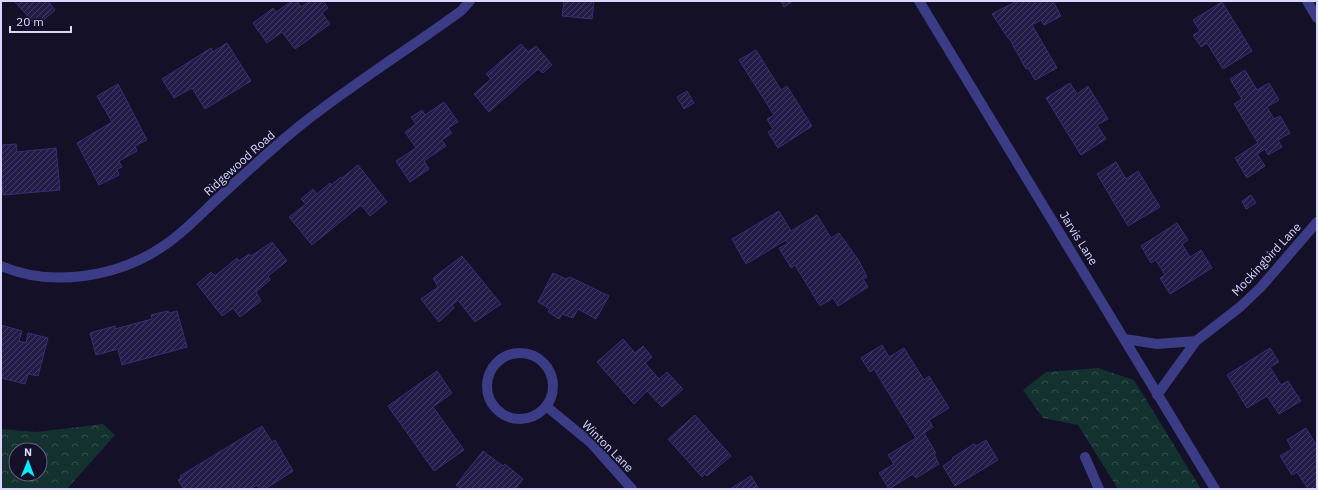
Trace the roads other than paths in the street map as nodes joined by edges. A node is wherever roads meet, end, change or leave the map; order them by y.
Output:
1 (470, 1) edge
2 (918, 1) edge
3 (1307, 1) edge
4 (1317, 18) edge
5 (1317, 222) edge
6 (1, 266) edge
7 (1126, 339) junction
8 (1196, 341) junction
9 (1157, 395) junction
10 (546, 406) junction
11 (1085, 457) dead end
12 (632, 489) edge
13 (1099, 489) edge
14 (1215, 489) edge

1 - 6 street, Ridgewood Road
2 - 7 street, Jarvis Lane
3 - 4 street
5 - 8 street, Mockingbird Lane
7 - 8 street
7 - 9 street, Jarvis Lane
8 - 9 street, Mockingbird Lane
9 - 14 street, Jarvis Lane
10 - 10 street
10 - 12 street, Winton Lane
11 - 13 street

